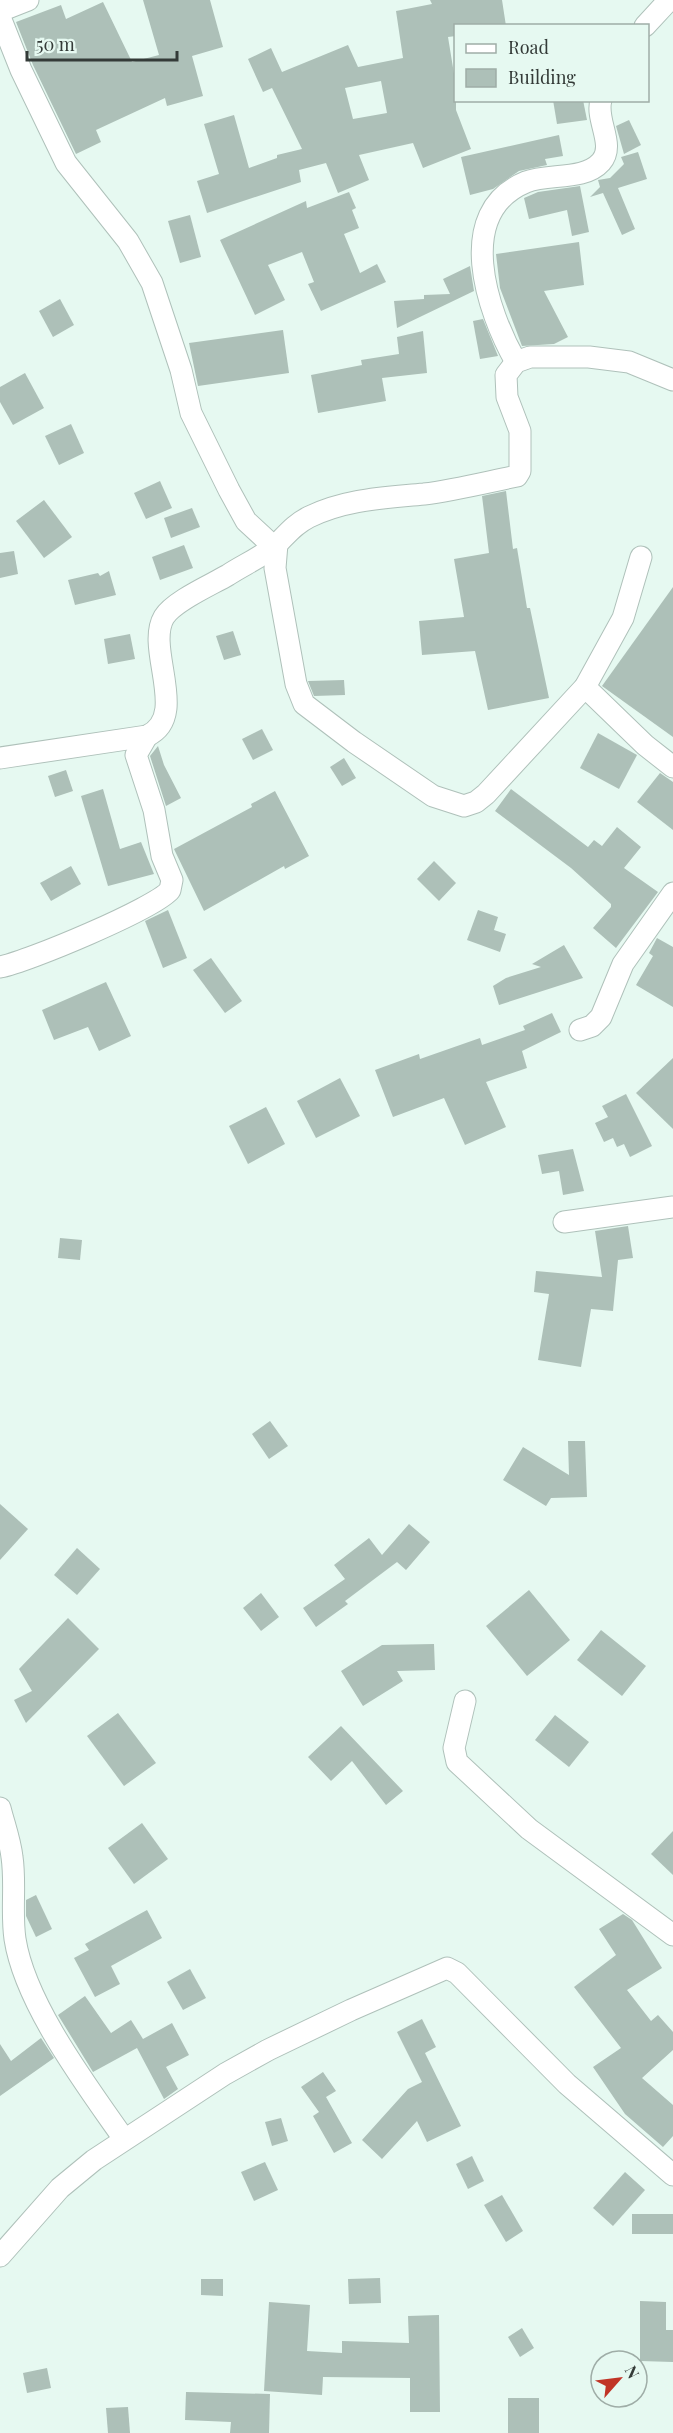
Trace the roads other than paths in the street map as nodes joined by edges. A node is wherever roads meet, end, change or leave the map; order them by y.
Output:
1 (28, 0) edge
2 (669, 0) edge
3 (0, 11) edge
4 (0, 17) edge
5 (647, 24) edge
6 (601, 102) edge
7 (516, 362) junction
8 (673, 380) edge
9 (275, 545) junction
10 (641, 557) dead end
11 (585, 687) junction
12 (147, 735) junction
13 (0, 758) edge
14 (673, 767) edge
15 (673, 893) edge
16 (0, 967) edge
17 (580, 1030) dead end
18 (673, 1207) edge
19 (564, 1222) dead end
20 (465, 1701) dead end
21 (0, 1808) edge
22 (673, 1935) edge
23 (124, 2139) junction
24 (673, 2175) edge
25 (0, 2256) edge

1 - 3 street
2 - 5 street
4 - 9 street
6 - 7 street
7 - 8 street
7 - 9 street
9 - 11 street
9 - 12 street
10 - 11 street
11 - 14 street
12 - 13 street
12 - 16 street
15 - 17 street
18 - 19 street
20 - 22 street
21 - 23 street
23 - 24 street
23 - 25 street

